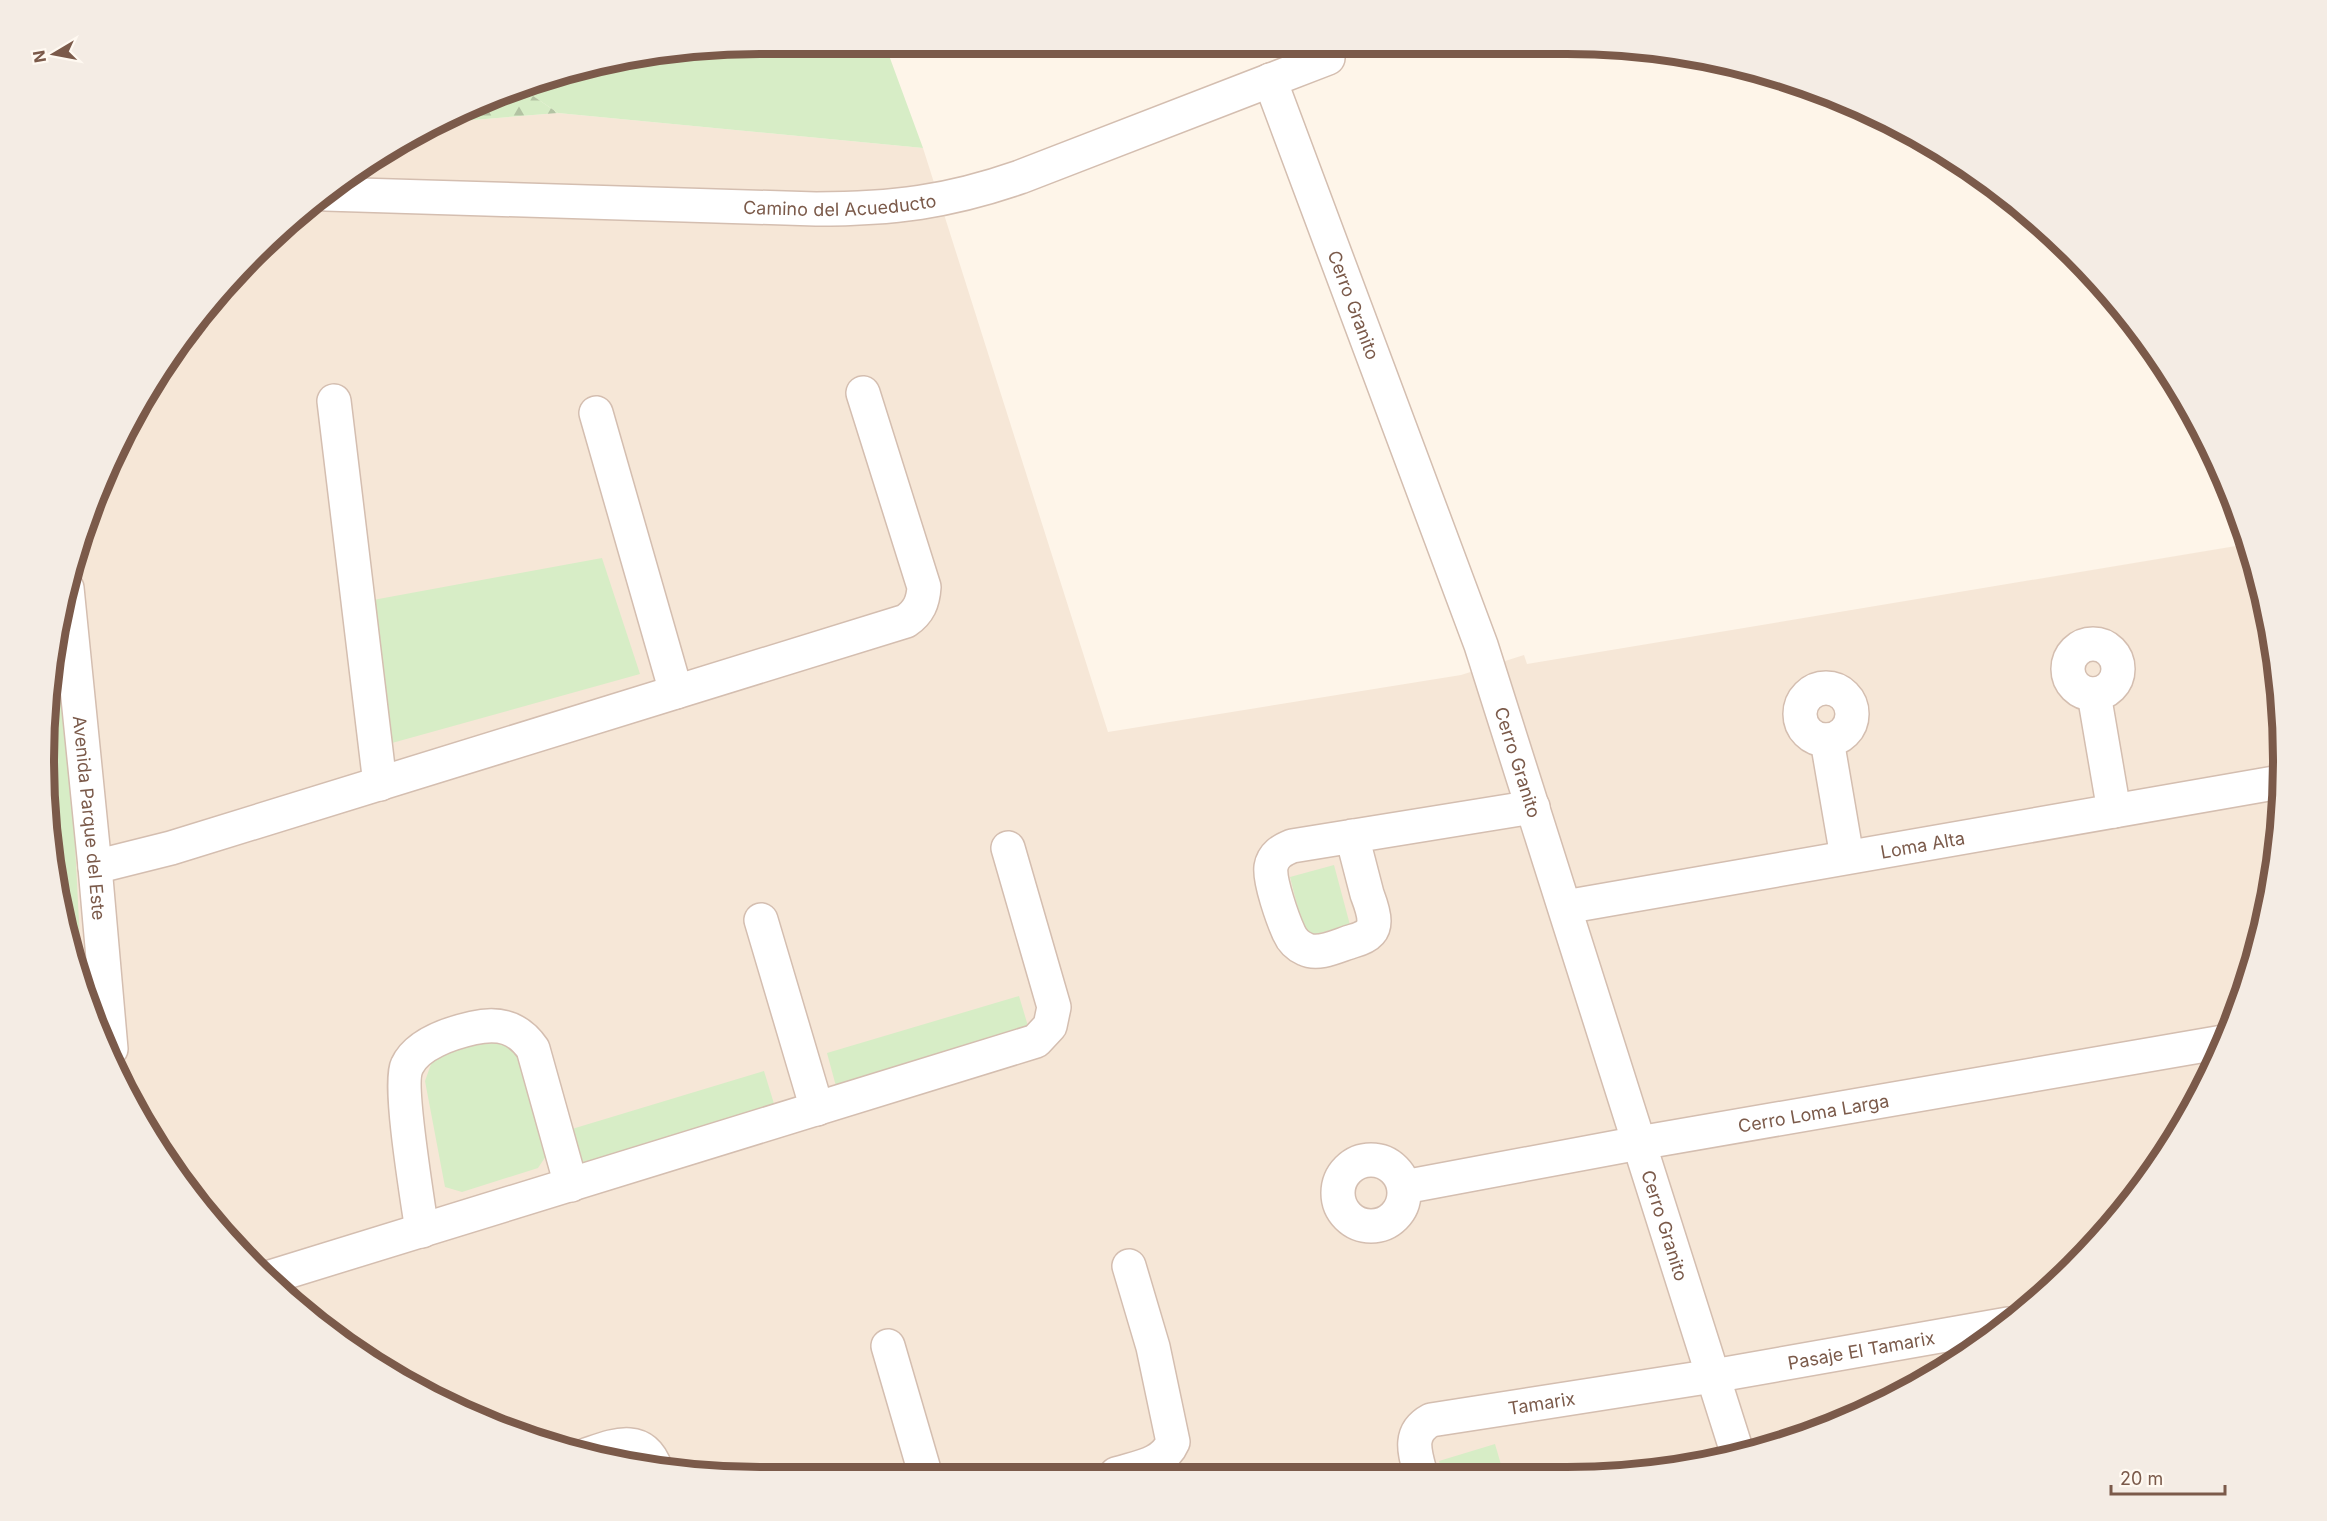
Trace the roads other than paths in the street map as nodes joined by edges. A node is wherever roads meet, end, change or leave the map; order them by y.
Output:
1 (1328, 58) dead end
2 (1270, 80) junction
3 (338, 194) edge
4 (863, 393) dead end
5 (334, 401) dead end
6 (596, 412) dead end
7 (70, 615) edge
8 (676, 692) junction
9 (2094, 694) dead end
10 (1827, 740) dead end
11 (2272, 783) edge
12 (380, 784) junction
13 (1533, 807) junction
14 (2114, 811) junction
15 (1352, 837) dead end
16 (1008, 848) dead end
17 (1847, 857) junction
18 (95, 867) junction
19 (1564, 907) junction
20 (761, 920) dead end
21 (110, 1035) edge
22 (2214, 1043) edge
23 (817, 1109) junction
24 (1639, 1143) junction
25 (571, 1185) junction
26 (1404, 1187) dead end
27 (422, 1231) junction
28 (1129, 1266) dead end
29 (277, 1275) edge
30 (1988, 1328) edge
31 (888, 1346) dead end
32 (1713, 1376) junction
33 (1735, 1446) edge
34 (605, 1449) edge
35 (650, 1458) edge
36 (923, 1467) edge
37 (1136, 1467) edge
38 (1419, 1467) edge

1 - 2 street, Camino del Acueducto
2 - 3 street, Camino del Acueducto
2 - 13 street, Cerro Granito
4 - 8 street
5 - 12 street
6 - 8 street
7 - 18 street, Avenida Parque del Este
8 - 12 street
9 - 14 street
10 - 17 street
11 - 14 street, Loma Alta
12 - 18 street
13 - 15 street
13 - 19 street, Cerro Granito
14 - 17 street, Loma Alta
16 - 23 street
17 - 19 street, Loma Alta
18 - 21 street, Avenida Parque del Este
19 - 24 street, Cerro Granito
20 - 23 street
22 - 24 street, Cerro Loma Larga
23 - 25 street
24 - 26 street, Cerro Loma Larga
24 - 32 street, Cerro Granito
25 - 27 street
25 - 27 street
27 - 29 street
28 - 37 street
30 - 32 street, Pasaje El Tamarix
31 - 36 street
32 - 33 street, Cerro Granito
32 - 38 street, Tamarix
34 - 35 street

